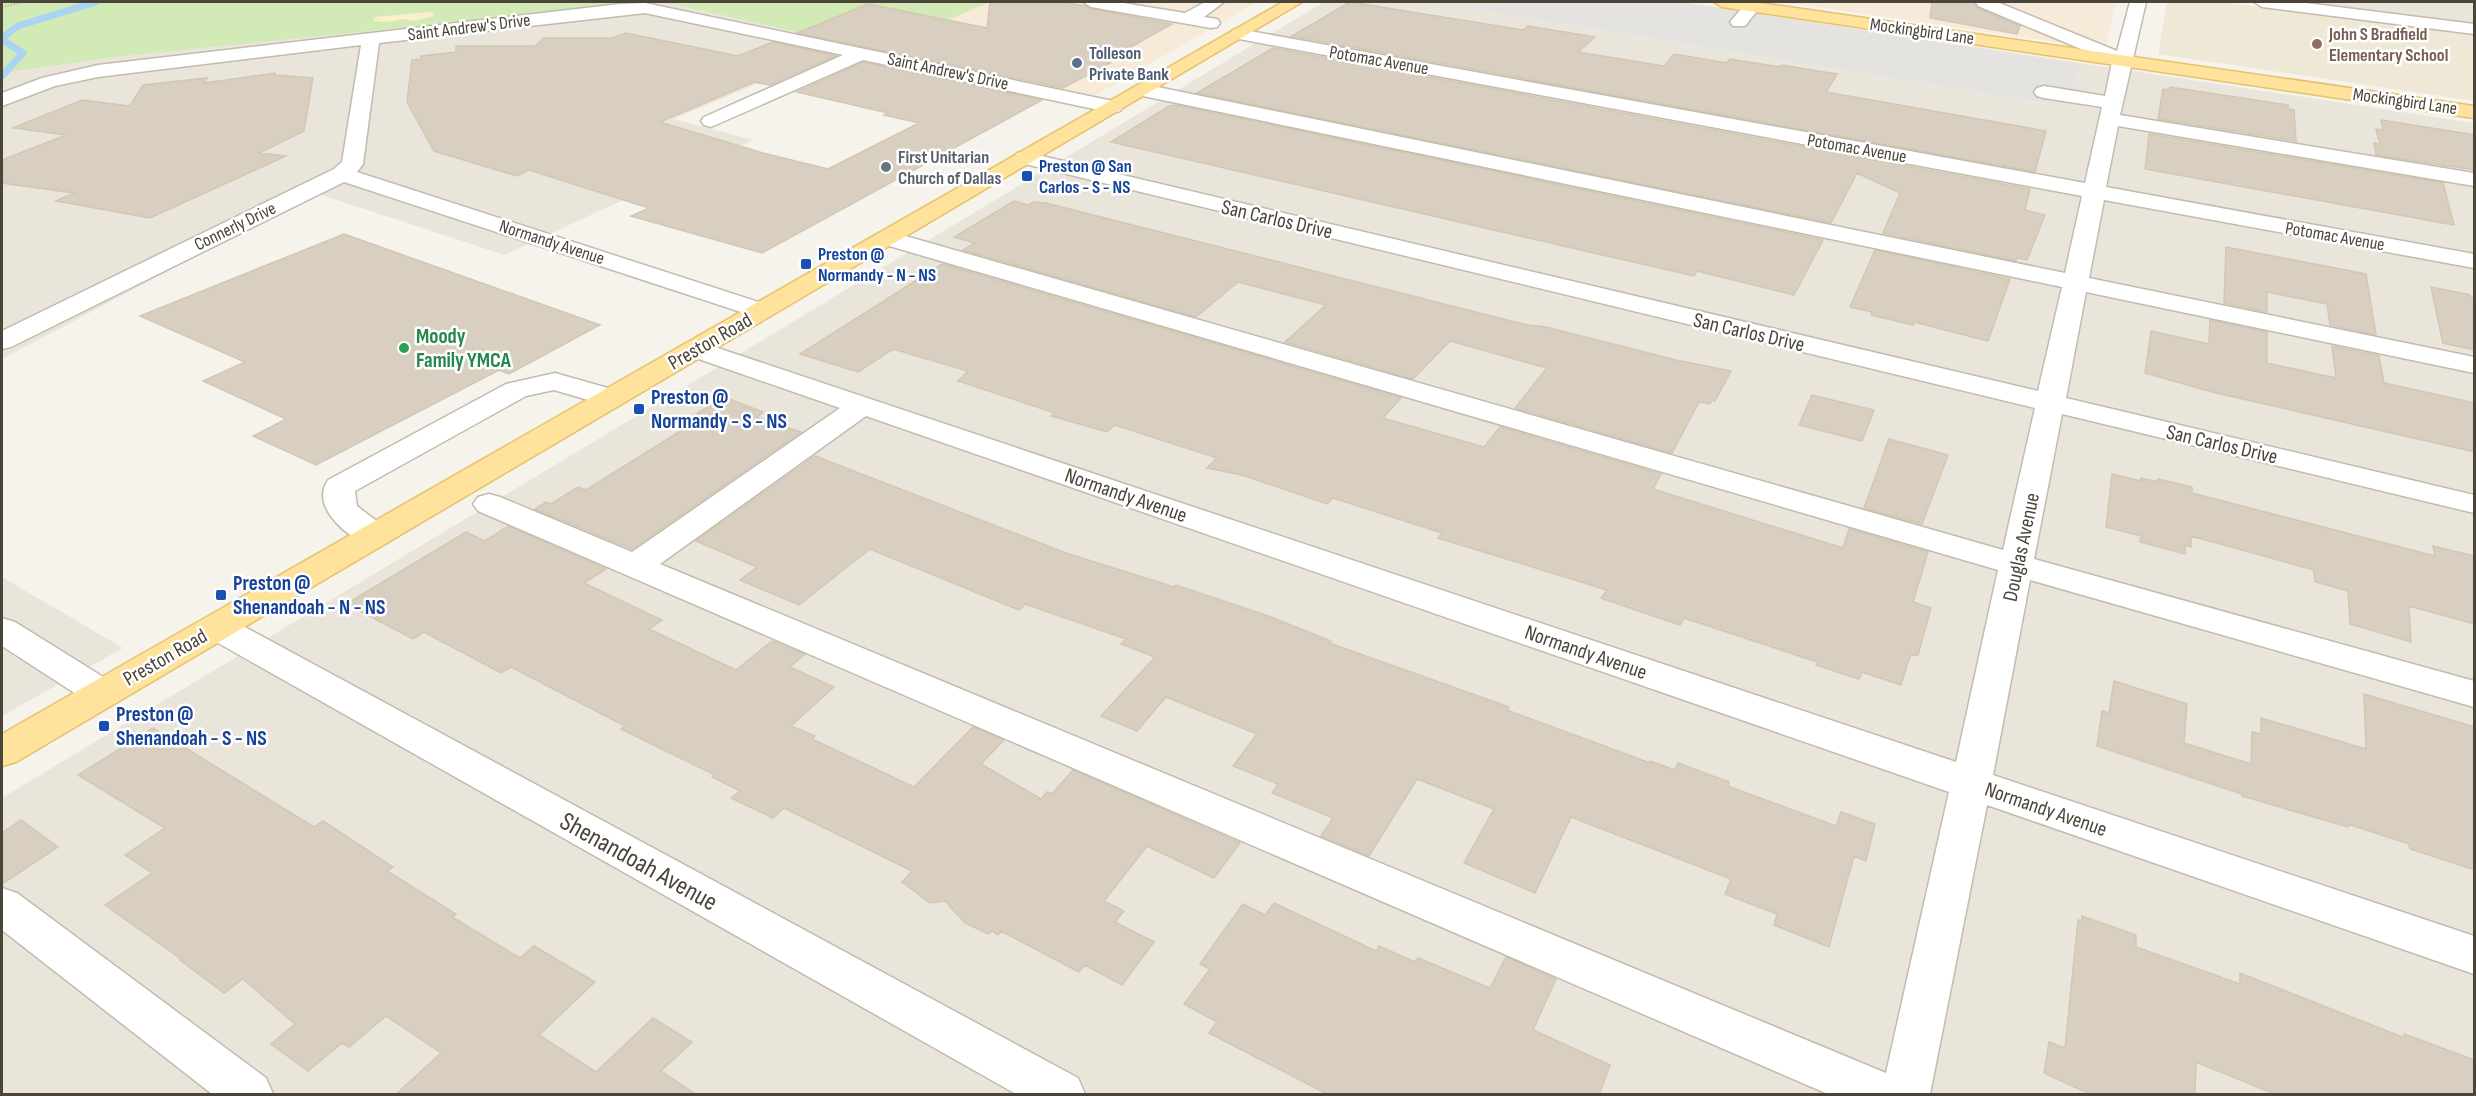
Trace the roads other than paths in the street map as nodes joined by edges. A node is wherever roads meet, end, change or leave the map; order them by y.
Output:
1 (1091, 2) edge
2 (1216, 2) edge
3 (1294, 2) edge
4 (1722, 2) edge
5 (1984, 2) edge
6 (2138, 2) edge
7 (2262, 2) edge
8 (1756, 3) edge
9 (1194, 20) junction
10 (2027, 20) junction
11 (1739, 22) dead end
12 (2046, 27) junction
13 (2475, 29) edge
14 (1242, 32) junction
15 (2118, 33) junction
16 (371, 38) junction
17 (2027, 41) junction
18 (863, 53) junction
19 (2122, 59) junction
20 (1143, 90) junction
21 (2044, 92) dead end
22 (2, 100) edge
23 (1113, 107) junction
24 (2111, 111) junction
25 (2475, 112) edge
26 (711, 121) dead end
27 (1024, 159) junction
28 (342, 174) junction
29 (2475, 179) edge
30 (2095, 192) junction
31 (887, 238) junction
32 (2475, 261) edge
33 (2075, 283) junction
34 (762, 311) junction
35 (2, 341) edge
36 (697, 349) junction
37 (2475, 365) edge
38 (612, 398) junction
39 (2050, 404) junction
40 (863, 405) junction
41 (489, 504) dead end
42 (2475, 504) edge
43 (375, 536) junction
44 (2017, 565) junction
45 (634, 566) junction
46 (217, 627) junction
47 (2, 630) edge
48 (103, 693) junction
49 (2475, 694) edge
50 (2, 752) edge
51 (1971, 784) junction
52 (2, 906) edge
53 (2475, 955) edge
54 (249, 1095) edge
55 (1061, 1095) edge
56 (1881, 1095) edge
57 (1906, 1095) edge

1 - 9 street, Potomac Avenue
2 - 9 street
3 - 14 main road, Preston Road
4 - 8 main road, Mockingbird Lane
5 - 10 street
6 - 15 street, Douglas Avenue
7 - 13 street
8 - 11 street
8 - 17 main road, Mockingbird Lane
8 - 19 main road, Mockingbird Lane
9 - 14 street, Potomac Avenue
10 - 12 street
10 - 17 street
12 - 15 street
12 - 19 street
14 - 20 main road, Preston Road
14 - 30 street, Potomac Avenue
15 - 19 street, Douglas Avenue
16 - 18 street, Saint Andrew's Drive
16 - 22 street, Saint Andrew's Drive
16 - 28 street
17 - 19 main road, Mockingbird Lane
18 - 23 street, Saint Andrew's Drive
18 - 26 street
19 - 24 street, Douglas Avenue
19 - 25 main road, Mockingbird Lane
20 - 23 main road, Preston Road
20 - 33 street
21 - 24 street
23 - 27 main road, Preston Road
24 - 29 street
24 - 30 street, Douglas Avenue
27 - 31 main road, Preston Road
27 - 39 street, San Carlos Drive
28 - 34 street, Normandy Avenue
28 - 35 street, Connerly Drive
30 - 32 street, Potomac Avenue
30 - 33 street, Douglas Avenue
31 - 34 main road, Preston Road
31 - 44 street
33 - 37 street
33 - 39 street, Douglas Avenue
34 - 36 main road, Preston Road
36 - 38 main road, Preston Road
36 - 40 street, Normandy Avenue
38 - 43 main road, Preston Road
38 - 43 street
39 - 42 street, San Carlos Drive
39 - 44 street, Douglas Avenue
40 - 45 street
40 - 51 street, Normandy Avenue
41 - 45 street
43 - 46 main road, Preston Road
44 - 49 street
44 - 51 street, Douglas Avenue
45 - 56 street
46 - 48 main road, Preston Road
46 - 55 street, Shenandoah Avenue
47 - 48 street
48 - 50 main road, Preston Road
51 - 53 street, Normandy Avenue
51 - 57 street, Douglas Avenue
52 - 54 street

